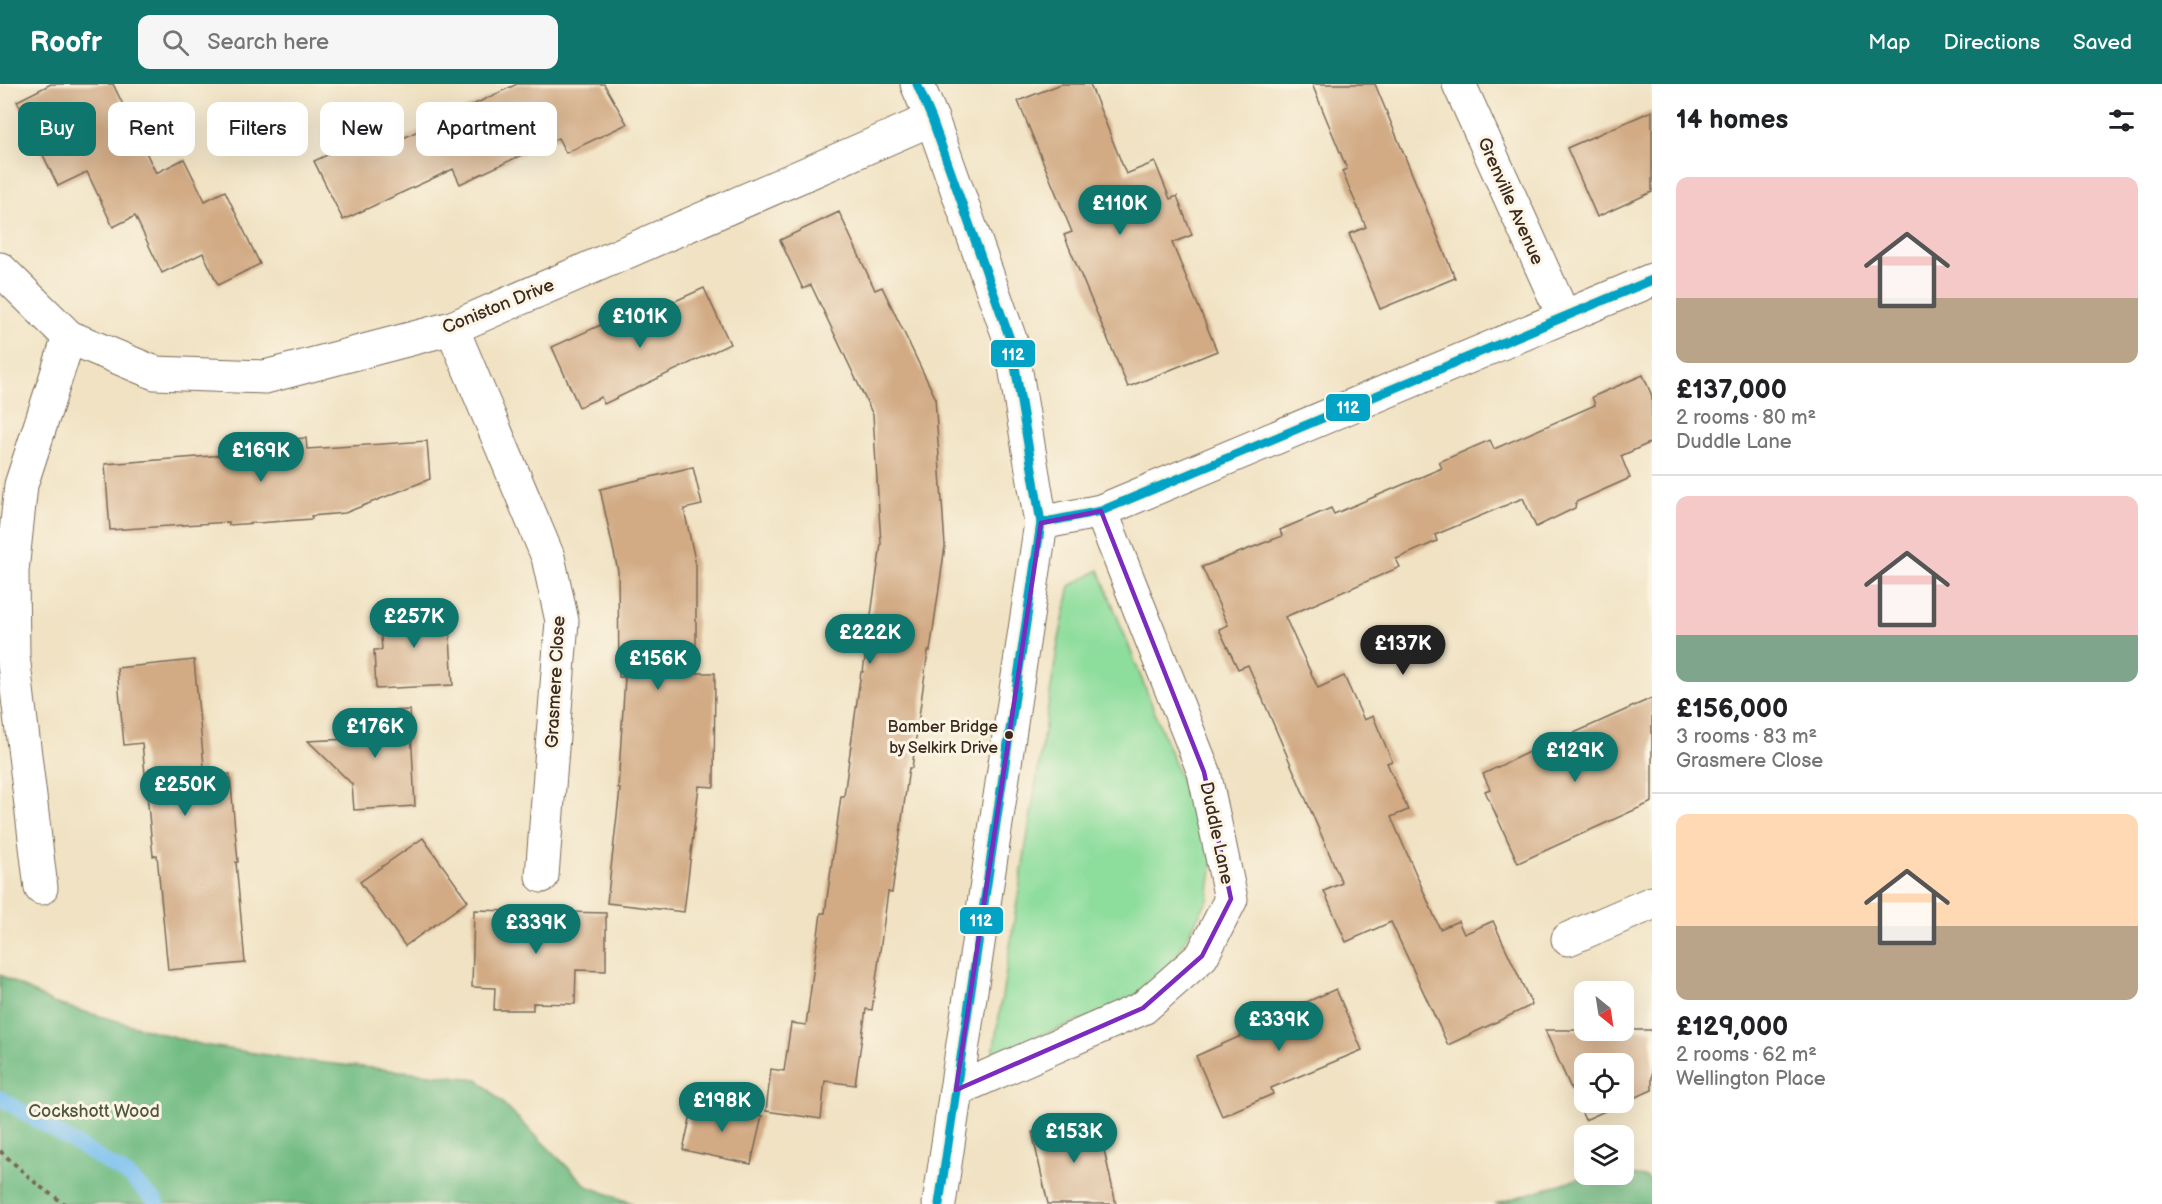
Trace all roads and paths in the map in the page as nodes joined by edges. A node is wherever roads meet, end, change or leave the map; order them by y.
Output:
1 (917, 84) edge
2 (1459, 84) edge
3 (932, 118) junction
4 (0, 269) edge
5 (1652, 280) edge
6 (1564, 317) junction
7 (452, 328) junction
8 (69, 337) junction
9 (1101, 511) junction
10 (1041, 522) junction
11 (542, 876) dead end
12 (41, 888) dead end
13 (1652, 903) edge
14 (1568, 939) dead end
15 (956, 1090) junction
16 (0, 1151) edge
17 (65, 1204) edge
18 (939, 1204) edge

1 - 3 street
2 - 6 street, Grenville Avenue
3 - 7 street, Coniston Drive
3 - 10 street
4 - 8 street, Coniston Drive
5 - 6 street
6 - 9 street
7 - 8 street, Coniston Drive
7 - 11 street, Grasmere Close
8 - 12 street
9 - 10 street
9 - 15 street, Duddle Lane
10 - 15 street
13 - 14 street
15 - 18 street
16 - 17 path

